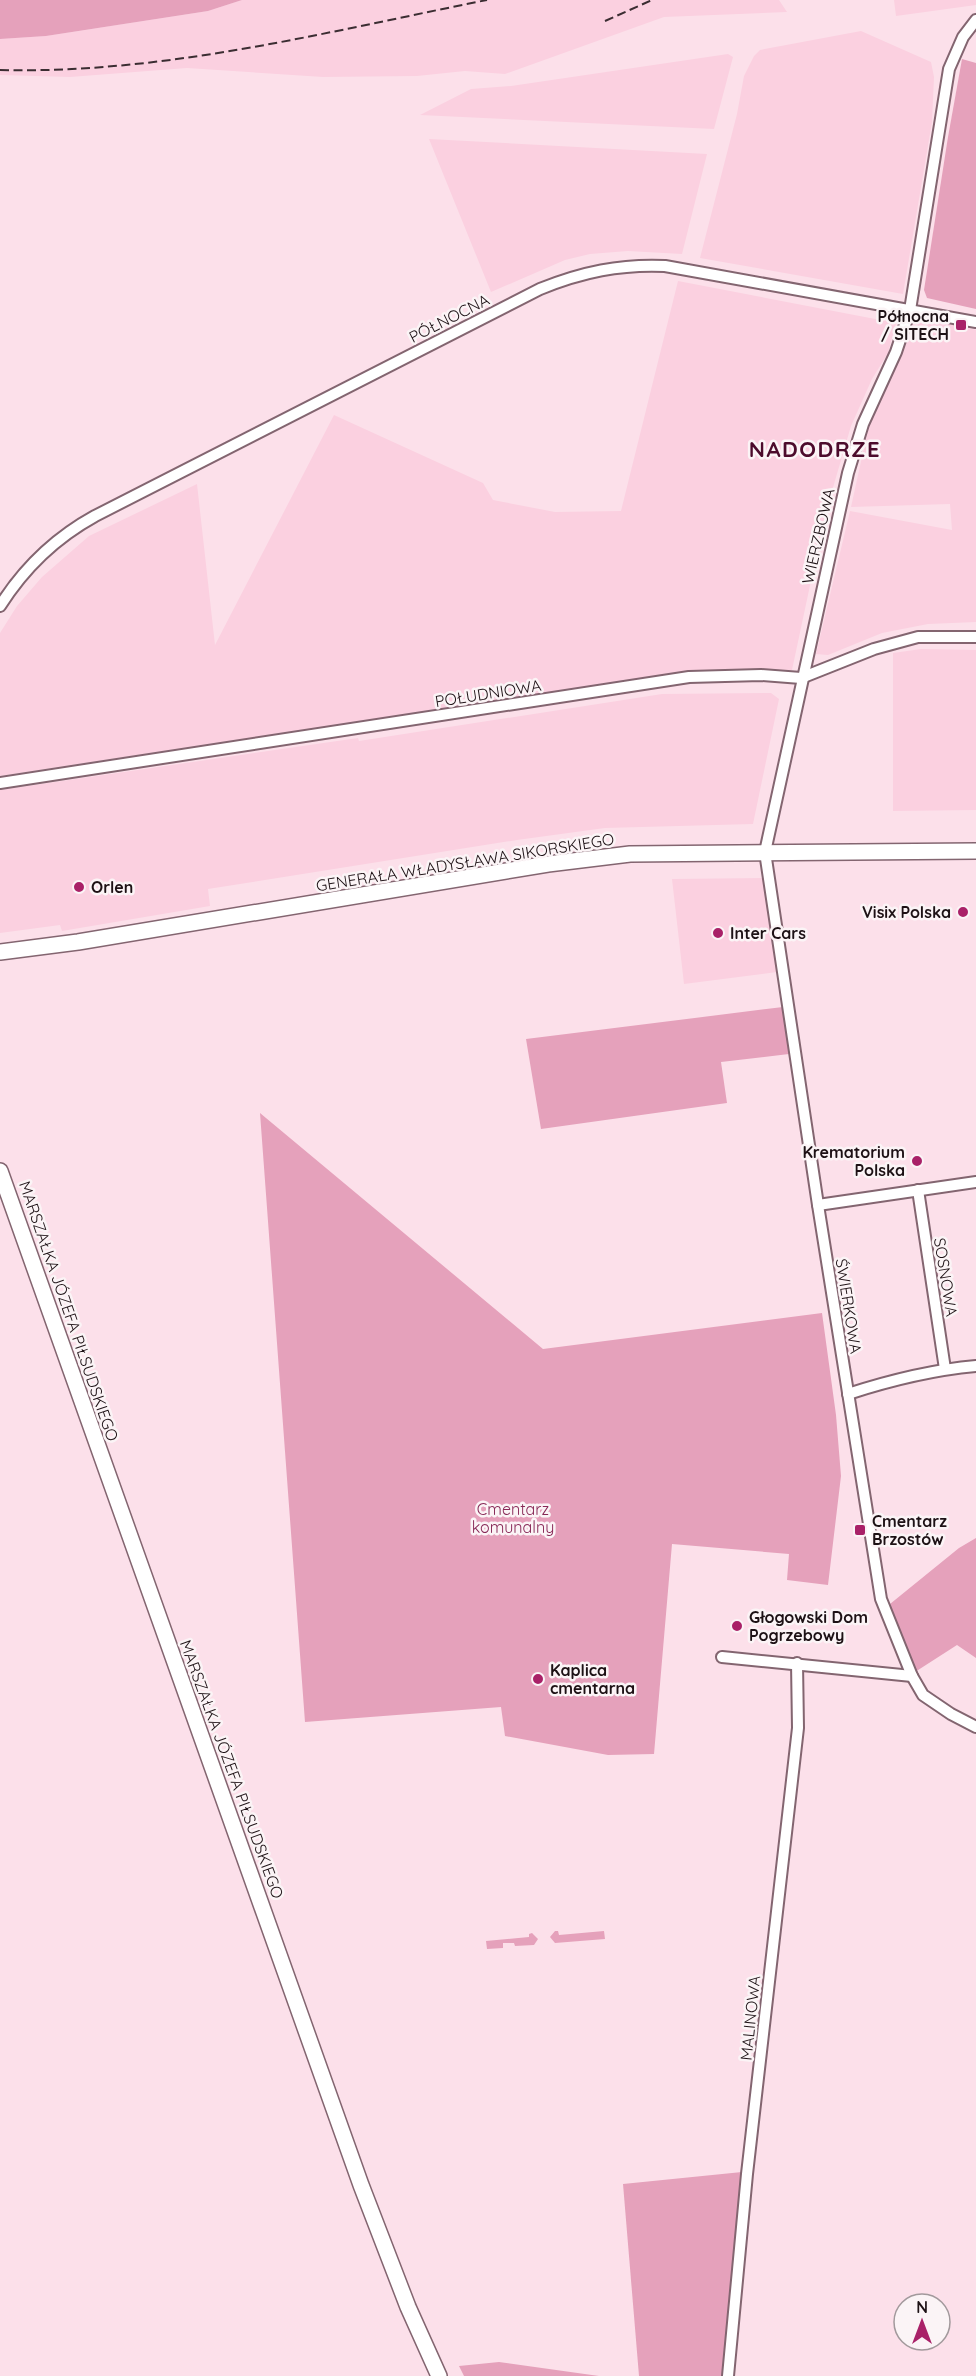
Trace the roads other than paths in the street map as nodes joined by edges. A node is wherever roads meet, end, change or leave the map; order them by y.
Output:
1 (976, 20) edge
2 (910, 310) junction
3 (976, 322) edge
4 (0, 606) edge
5 (976, 637) edge
6 (801, 678) junction
7 (0, 783) edge
8 (976, 851) edge
9 (765, 852) junction
10 (0, 952) edge
11 (0, 1171) edge
12 (976, 1182) edge
13 (918, 1190) junction
14 (818, 1204) junction
15 (976, 1366) edge
16 (945, 1369) junction
17 (848, 1394) junction
18 (722, 1657) dead end
19 (797, 1663) junction
20 (912, 1676) junction
21 (976, 1727) edge
22 (439, 2376) edge
23 (728, 2376) edge

1 - 2 street, WIERZBOWA
2 - 3 street, PÓŁNOCNA
2 - 4 street, PÓŁNOCNA
2 - 6 street, WIERZBOWA
5 - 6 street, POŁUDNIOWA
6 - 7 street, POŁUDNIOWA
6 - 9 street, WIERZBOWA
8 - 9 main road, GENERAŁA WŁADYSŁAWA SIKORSKIEGO
9 - 10 main road, GENERAŁA WŁADYSŁAWA SIKORSKIEGO
9 - 14 street, ŚWIERKOWA
11 - 22 main road, MARSZAŁKA JÓZEFA PIŁSUDSKIEGO
12 - 13 street
13 - 14 street
13 - 16 street, SOSNOWA
14 - 17 street, ŚWIERKOWA
15 - 16 street
16 - 17 street
17 - 20 street, ŚWIERKOWA
18 - 19 street
19 - 20 street
19 - 23 street, MALINOWA
20 - 21 street, ŚWIERKOWA

